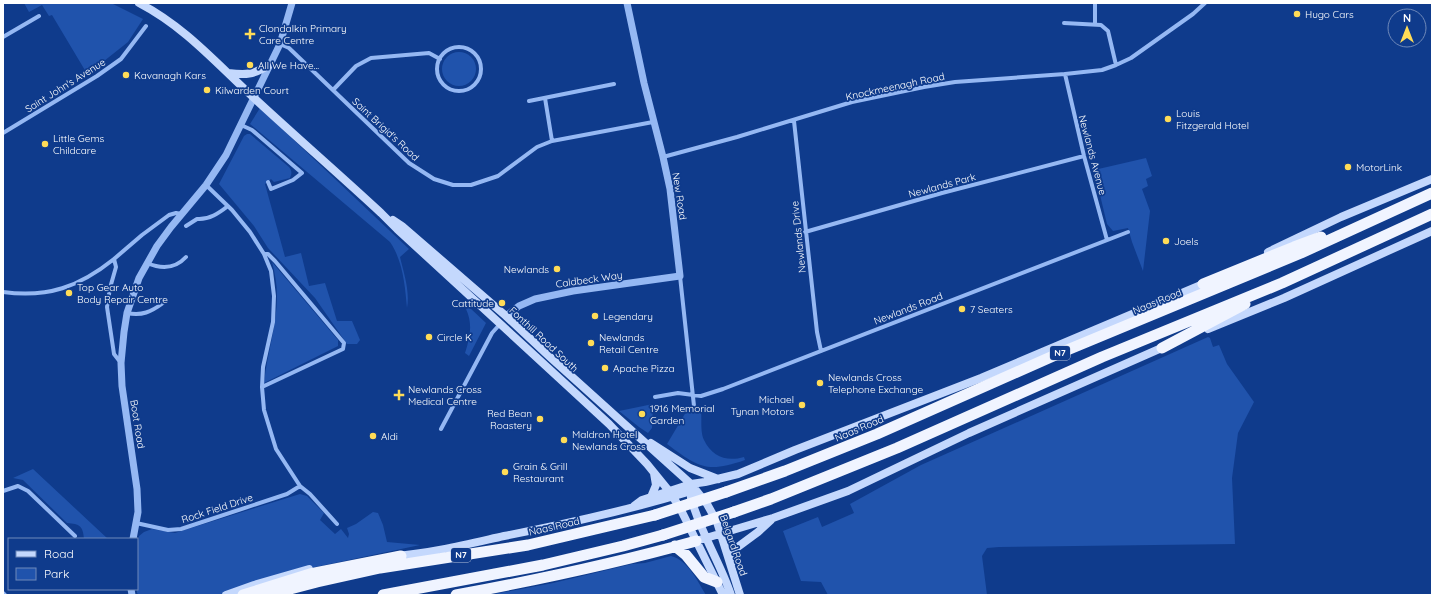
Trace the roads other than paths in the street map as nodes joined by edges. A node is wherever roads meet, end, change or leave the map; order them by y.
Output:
1 (139, 3) edge
2 (292, 3) edge
3 (627, 3) edge
4 (1095, 3) edge
5 (1204, 4) edge
6 (39, 16) dead end
7 (1064, 23) dead end
8 (1095, 24) junction
9 (146, 26) dead end
10 (3, 37) edge
11 (280, 44) junction
12 (440, 59) junction
13 (269, 66) junction
14 (1116, 66) junction
15 (228, 73) junction
16 (1065, 74) junction
17 (614, 84) dead end
18 (333, 90) junction
19 (254, 98) junction
20 (545, 98) junction
21 (529, 101) dead end
22 (794, 121) junction
23 (654, 122) junction
24 (241, 125) junction
25 (3, 133) edge
26 (552, 142) junction
27 (1084, 156) junction
28 (663, 157) junction
29 (1432, 179) edge
30 (268, 182) dead end
31 (206, 185) junction
32 (1432, 193) edge
33 (228, 206) junction
34 (1393, 211) junction
35 (381, 213) junction
36 (182, 214) junction
37 (1432, 214) edge
38 (186, 226) dead end
39 (1432, 231) edge
40 (806, 232) junction
41 (1128, 232) dead end
42 (1107, 240) junction
43 (264, 254) junction
44 (186, 256) dead end
45 (114, 259) junction
46 (146, 263) junction
47 (680, 276) junction
48 (1282, 283) junction
49 (1203, 284) junction
50 (3, 292) edge
51 (163, 303) dead end
52 (127, 312) junction
53 (506, 316) junction
54 (500, 324) junction
55 (1162, 348) junction
56 (821, 350) junction
57 (121, 364) junction
58 (262, 387) junction
59 (693, 395) junction
60 (656, 397) dead end
61 (694, 406) dead end
62 (441, 429) dead end
63 (636, 434) junction
64 (654, 472) junction
65 (718, 480) junction
66 (300, 486) junction
67 (692, 488) junction
68 (3, 492) edge
69 (671, 494) junction
70 (701, 496) joint
71 (651, 497) junction
72 (634, 506) junction
73 (773, 518) junction
74 (136, 523) junction
75 (337, 524) dead end
76 (721, 532) junction
77 (75, 536) dead end
78 (133, 538) edge
79 (701, 539) junction
80 (675, 546) junction
81 (400, 556) junction
82 (732, 569) junction
83 (717, 582) junction
84 (3, 593) edge
85 (5, 595) edge
86 (226, 595) edge
87 (243, 595) edge
88 (267, 595) edge
89 (383, 595) edge
90 (456, 595) edge
91 (723, 595) edge
92 (731, 595) edge
93 (740, 595) edge

1 - 15 main road, Fonthill Road South
2 - 11 street, Boot Road
3 - 23 street, New Road
4 - 8 street
5 - 14 street, Knockmeenagh Road
6 - 10 street
7 - 8 street
8 - 14 street
9 - 25 street, Saint John's Avenue
11 - 13 street, Boot Road
11 - 18 street, Saint Brigid's Road
12 - 12 street
12 - 18 street
13 - 15 main road
13 - 19 street, Boot Road
14 - 16 street, Knockmeenagh Road
15 - 19 main road, Fonthill Road South
16 - 22 street, Knockmeenagh Road
16 - 27 street, Newlands Avenue
17 - 20 street
18 - 26 street, Saint Brigid's Road
19 - 24 street, Boot Road
19 - 35 main road, Fonthill Road South
20 - 21 street
20 - 26 street
22 - 28 street, Knockmeenagh Road
22 - 40 street, Newlands Drive
23 - 26 street, Saint Brigid's Road
23 - 28 street, New Road
24 - 30 street
24 - 31 street, Boot Road
27 - 40 street, Newlands Park
27 - 42 street, Newlands Avenue
28 - 47 street, New Road
29 - 49 main road, Naas Road
31 - 33 street
31 - 36 street, Boot Road
32 - 34 highway, Naas Road / N7
33 - 38 street
33 - 43 street
34 - 49 highway, N7
34 - 88 highway, Naas Road / N7, bridge
35 - 53 main road, Fonthill Road South
35 - 54 main road, Fonthill Road South
36 - 45 street
36 - 46 street, Boot Road
37 - 48 highway, N7
39 - 55 main road
40 - 56 street, Newlands Drive
41 - 42 street, Newlands Road
42 - 56 street, Newlands Road
43 - 58 street
43 - 58 street
44 - 46 street
45 - 50 street
45 - 57 street
46 - 52 street, Boot Road
47 - 53 street, Caldbeck Way
47 - 59 street, New Road
48 - 55 highway
48 - 89 highway, N7, bridge
49 - 65 main road, Naas Road
51 - 52 street
52 - 57 street, Boot Road
53 - 54 street
53 - 63 main road, Fonthill Road South
54 - 62 street
54 - 64 main road, Fonthill Road South
55 - 73 main road
56 - 59 street, Newlands Road
57 - 74 street, Boot Road
58 - 66 street
59 - 60 street, Newlands Road
59 - 61 street, New Road
63 - 65 main road
63 - 67 main road, Fonthill Road South
64 - 69 main road, Fonthill Road South
64 - 71 main road
65 - 67 main road, Naas Road
66 - 74 street, Rock Field Drive
66 - 75 street
67 - 69 main road, Naas Road
67 - 70 main road, Fonthill Road South
67 - 79 main road
68 - 77 street
69 - 71 main road
69 - 72 main road
69 - 79 main road
70 - 76 main road, Belgard Road
71 - 72 main road
72 - 81 main road
73 - 76 main road
73 - 82 main road
74 - 78 street, Boot Road
76 - 79 main road
76 - 82 main road, Belgard Road
79 - 80 highway
79 - 83 main road
79 - 92 main road
80 - 83 highway
80 - 90 highway
81 - 86 main road
81 - 87 highway
82 - 93 main road, Belgard Road
83 - 91 main road
84 - 85 street

